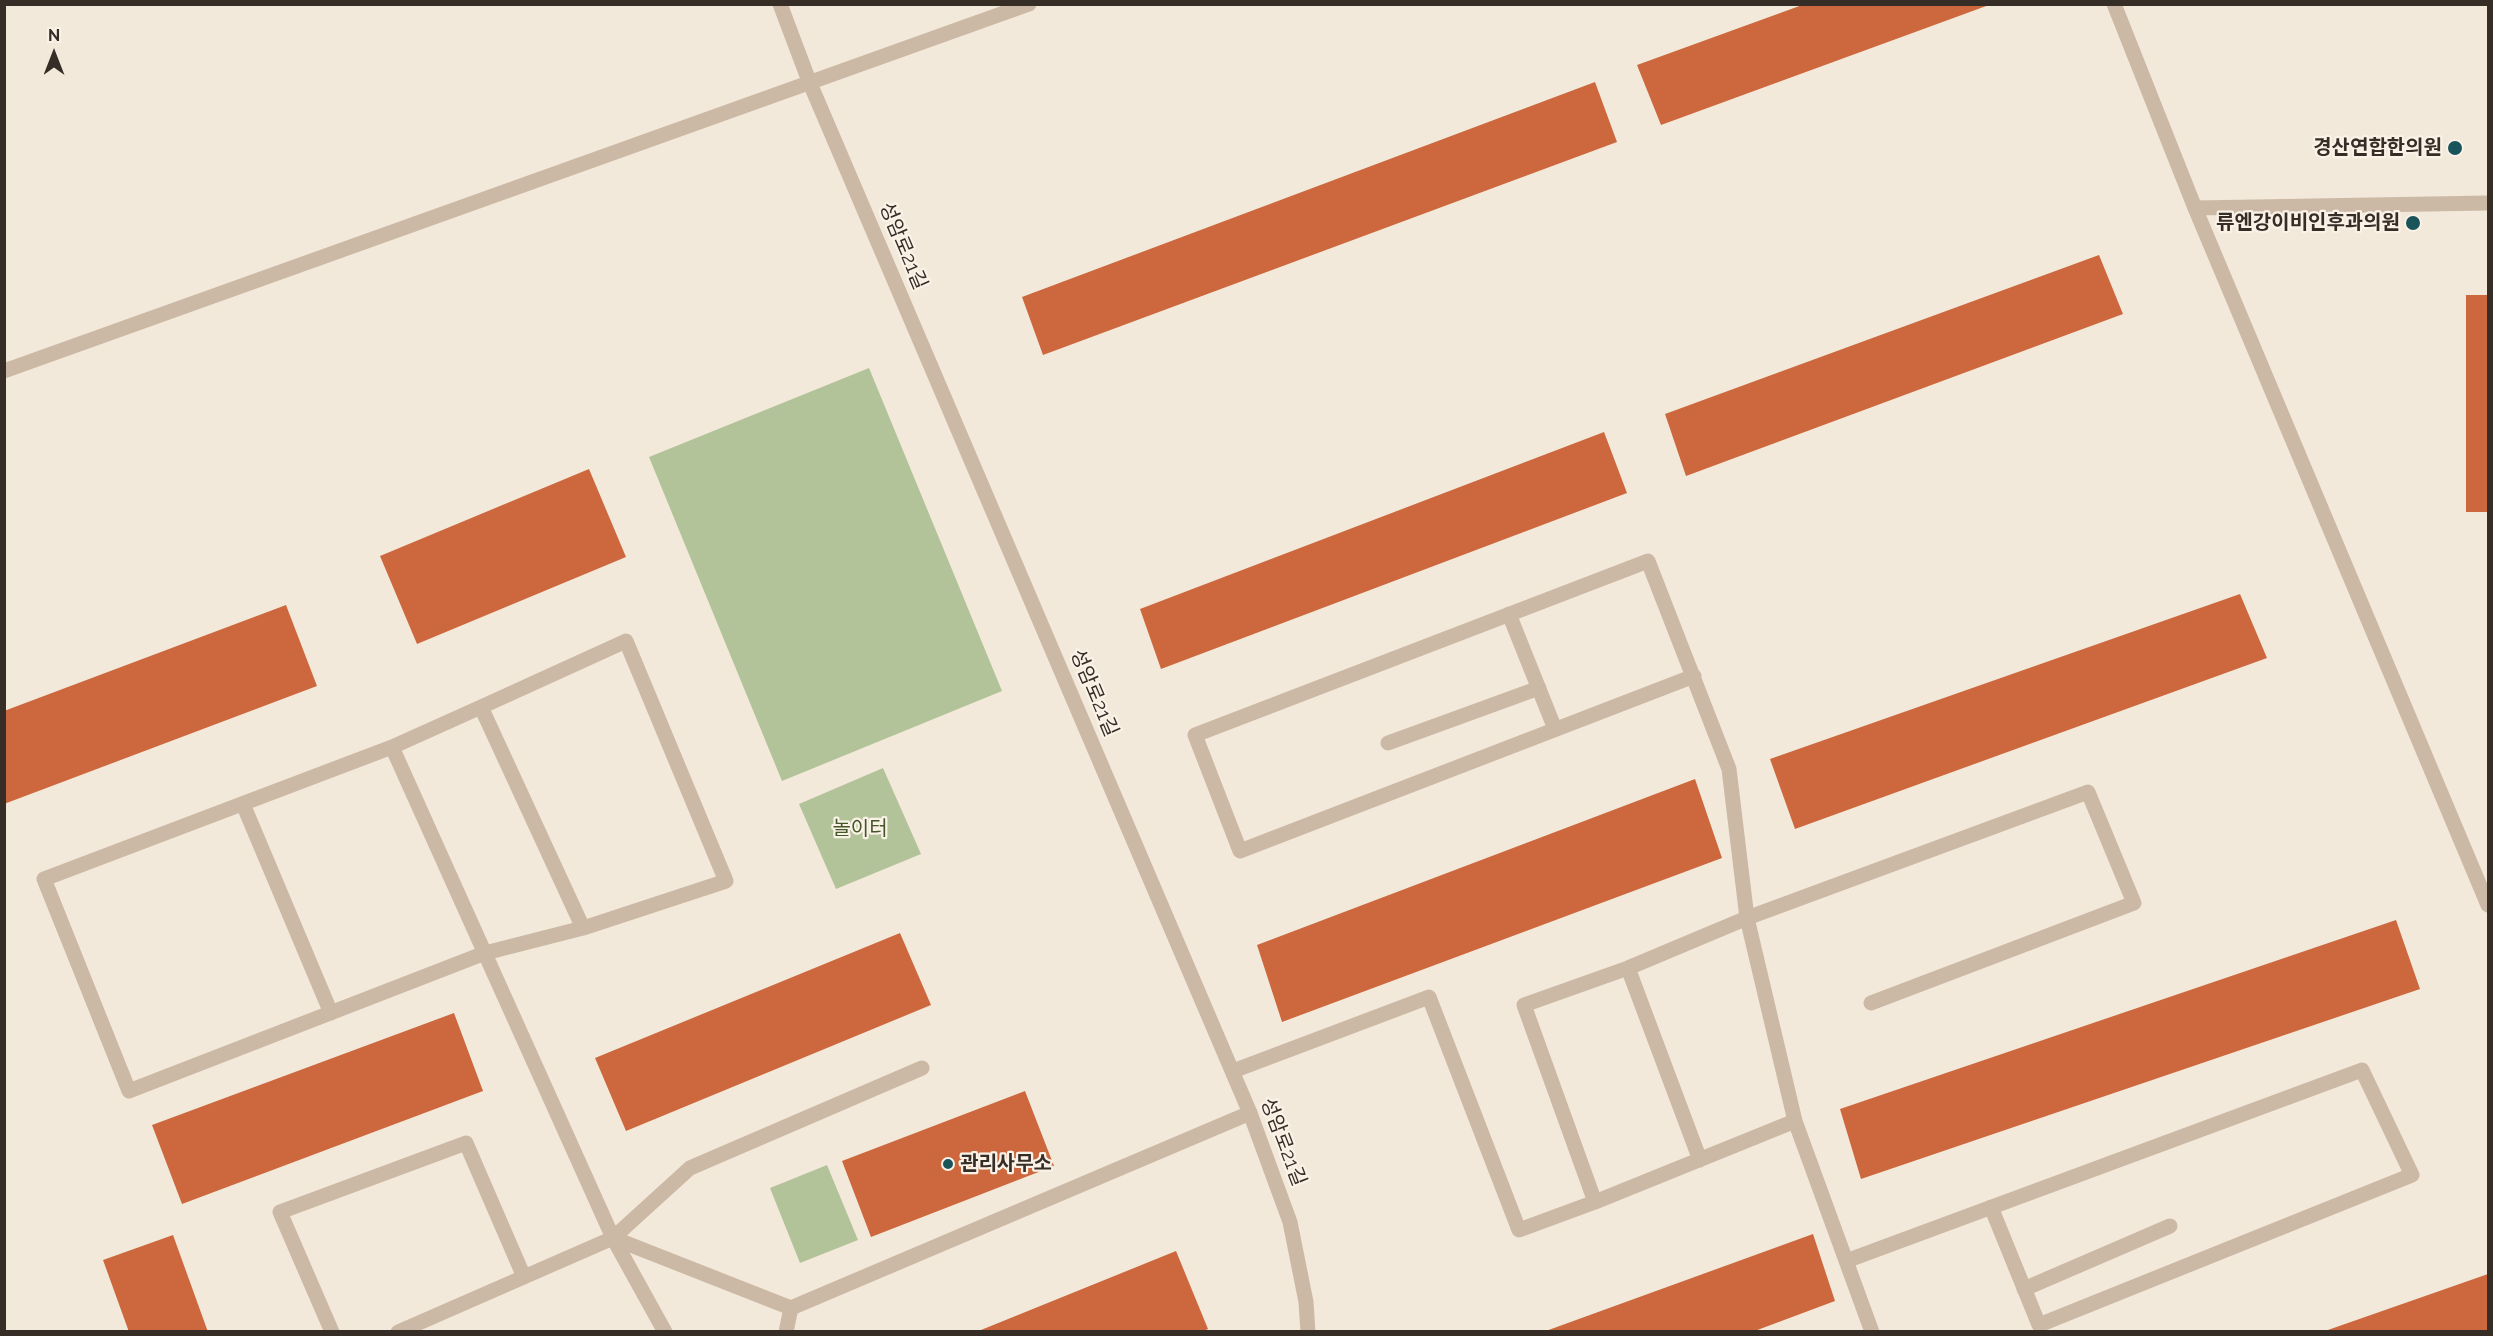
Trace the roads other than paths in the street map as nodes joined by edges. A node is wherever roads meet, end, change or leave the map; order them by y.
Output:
1 (780, 4) edge
2 (1029, 4) edge
3 (2114, 4) edge
4 (809, 81) junction
5 (2488, 203) edge
6 (2195, 208) junction
7 (4, 371) edge
8 (1509, 614) junction
9 (1694, 676) junction
10 (1539, 688) junction
11 (481, 707) junction
12 (1555, 729) junction
13 (1389, 743) dead end
14 (392, 747) junction
15 (243, 804) junction
16 (2488, 905) edge
17 (1747, 918) junction
18 (583, 928) junction
19 (485, 953) junction
20 (1628, 968) junction
21 (1871, 1002) dead end
22 (331, 1013) junction
23 (922, 1068) dead end
24 (1233, 1071) junction
25 (1250, 1113) junction
26 (1795, 1121) junction
27 (1701, 1160) junction
28 (1595, 1202) junction
29 (1991, 1207) junction
30 (2170, 1226) dead end
31 (613, 1238) junction
32 (1846, 1261) junction
33 (524, 1277) junction
34 (2024, 1289) junction
35 (791, 1308) junction
36 (332, 1332) edge
37 (398, 1332) edge
38 (665, 1332) edge
39 (786, 1332) edge
40 (1308, 1332) edge
41 (1872, 1332) edge

1 - 4 street, 성암로21길
2 - 4 street
3 - 6 street
4 - 7 street
4 - 24 street, 성암로21길
5 - 6 street
6 - 16 street
8 - 9 street
8 - 10 street
8 - 12 street
9 - 12 street
9 - 17 street
10 - 12 street
10 - 13 street
11 - 14 street
11 - 18 street
11 - 18 street
14 - 15 street
14 - 19 street
15 - 22 street
15 - 22 street
17 - 20 street
17 - 21 street
17 - 26 street
18 - 19 street
19 - 22 street
19 - 31 street
20 - 27 street
20 - 28 street
23 - 31 street
24 - 25 street, 성암로21길
24 - 28 street
25 - 35 street
25 - 40 street, 성암로21길
26 - 27 street
26 - 32 street
27 - 28 street
29 - 32 street
29 - 34 street
29 - 34 street
30 - 34 street
31 - 33 street
31 - 35 street
31 - 38 street
32 - 41 street
33 - 36 street
33 - 37 street
35 - 39 street

